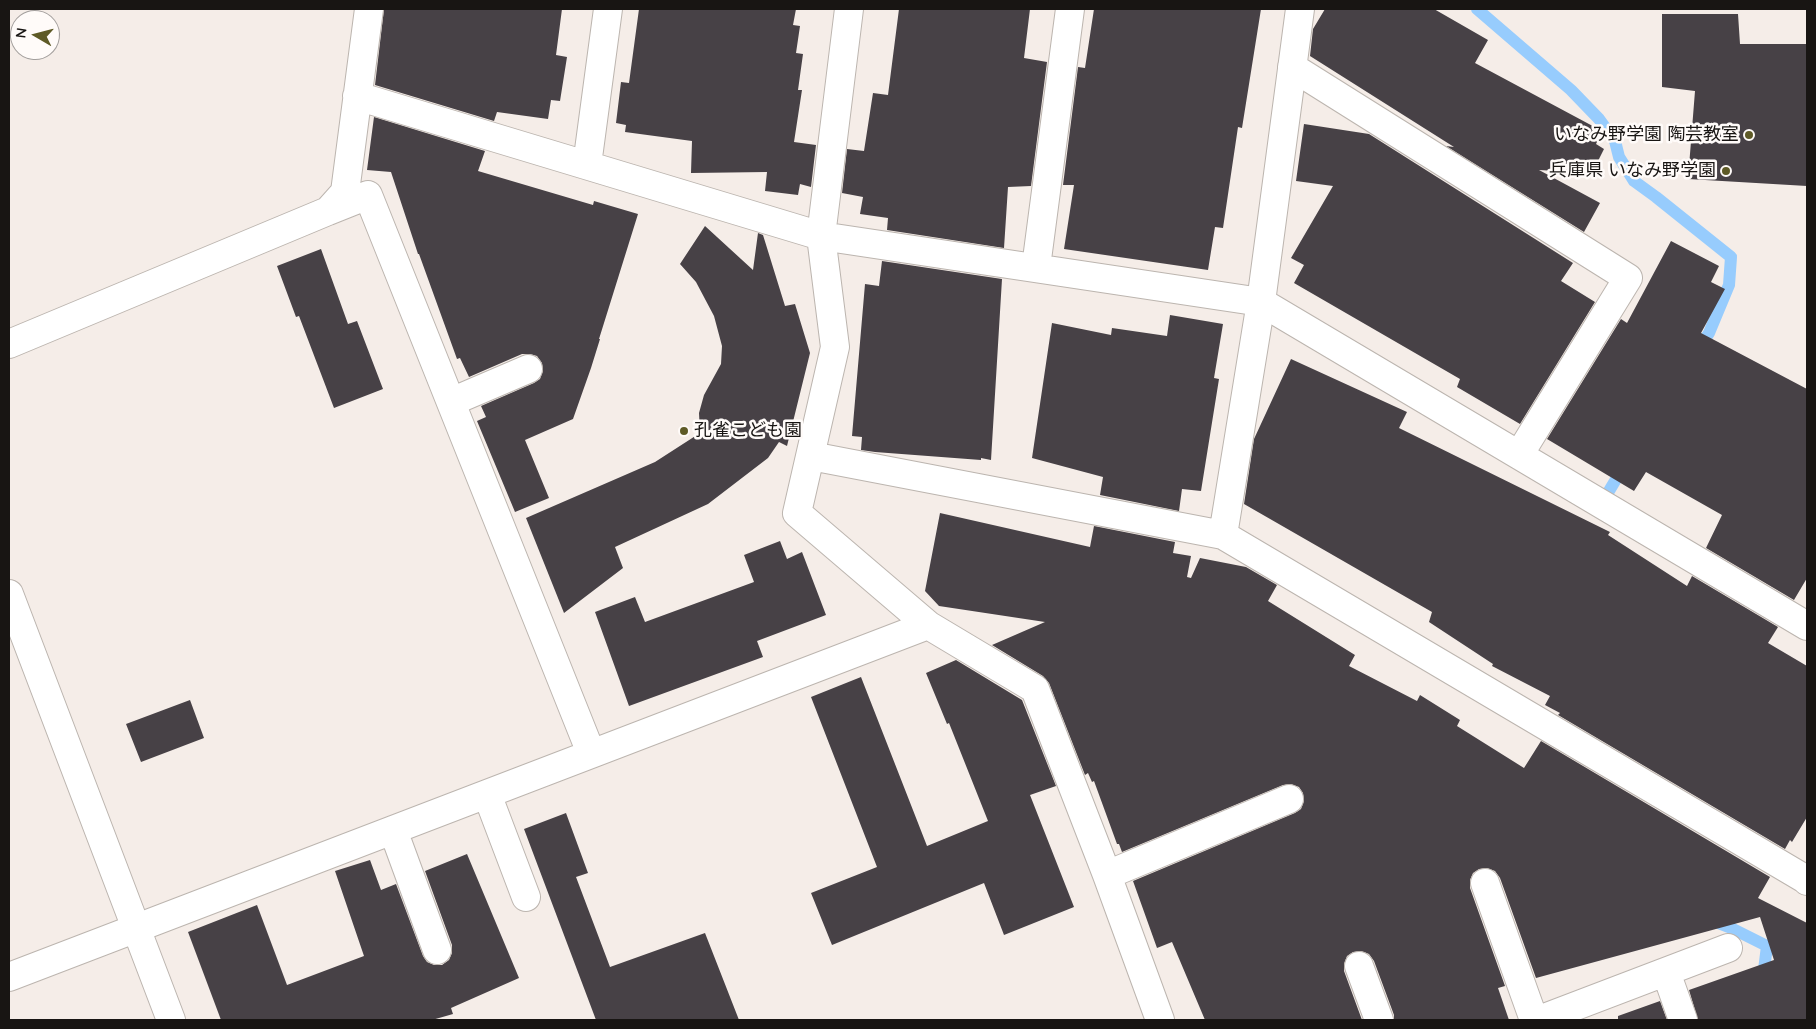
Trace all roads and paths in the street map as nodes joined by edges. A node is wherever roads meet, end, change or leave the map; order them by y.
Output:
1 (369, 9) edge
2 (608, 9) edge
3 (849, 9) edge
4 (1070, 9) edge
5 (1300, 9) edge
6 (1292, 67) junction
7 (357, 96) junction
8 (587, 165) junction
9 (328, 210) junction
10 (821, 236) junction
11 (1036, 267) junction
12 (1261, 302) junction
13 (9, 344) edge
14 (528, 369) dead end
15 (451, 402) junction
16 (1519, 455) junction
17 (811, 456) junction
18 (1223, 535) junction
19 (9, 594) edge
20 (928, 625) junction
21 (1807, 626) edge
22 (591, 754) junction
23 (487, 794) junction
24 (1288, 799) dead end
25 (393, 830) junction
26 (1107, 875) junction
27 (1807, 878) edge
28 (1485, 883) dead end
29 (526, 897) dead end
30 (136, 929) junction
31 (1728, 948) dead end
32 (437, 950) dead end
33 (1359, 966) dead end
34 (1666, 972) junction
35 (9, 976) edge
36 (171, 1020) edge
37 (1160, 1020) edge
38 (1379, 1020) edge
39 (1534, 1020) edge
40 (1539, 1020) edge
41 (1683, 1020) edge

1 - 7 street
2 - 8 street
3 - 10 street
4 - 11 street
5 - 6 street
6 - 12 street
6 - 16 street
7 - 8 street
7 - 9 street
8 - 10 street
9 - 13 street
9 - 15 street
10 - 11 street
10 - 17 street
11 - 12 street
12 - 16 street
12 - 18 street
14 - 15 street
15 - 22 street
16 - 21 street
17 - 18 street
17 - 20 street
18 - 27 street
19 - 30 street
20 - 22 street
20 - 26 street
22 - 23 street
23 - 25 street
23 - 29 street
24 - 26 street
25 - 30 street
25 - 32 street
26 - 37 street
28 - 39 street
30 - 35 street
30 - 36 street
31 - 34 street
33 - 38 street
34 - 40 street
34 - 41 street

